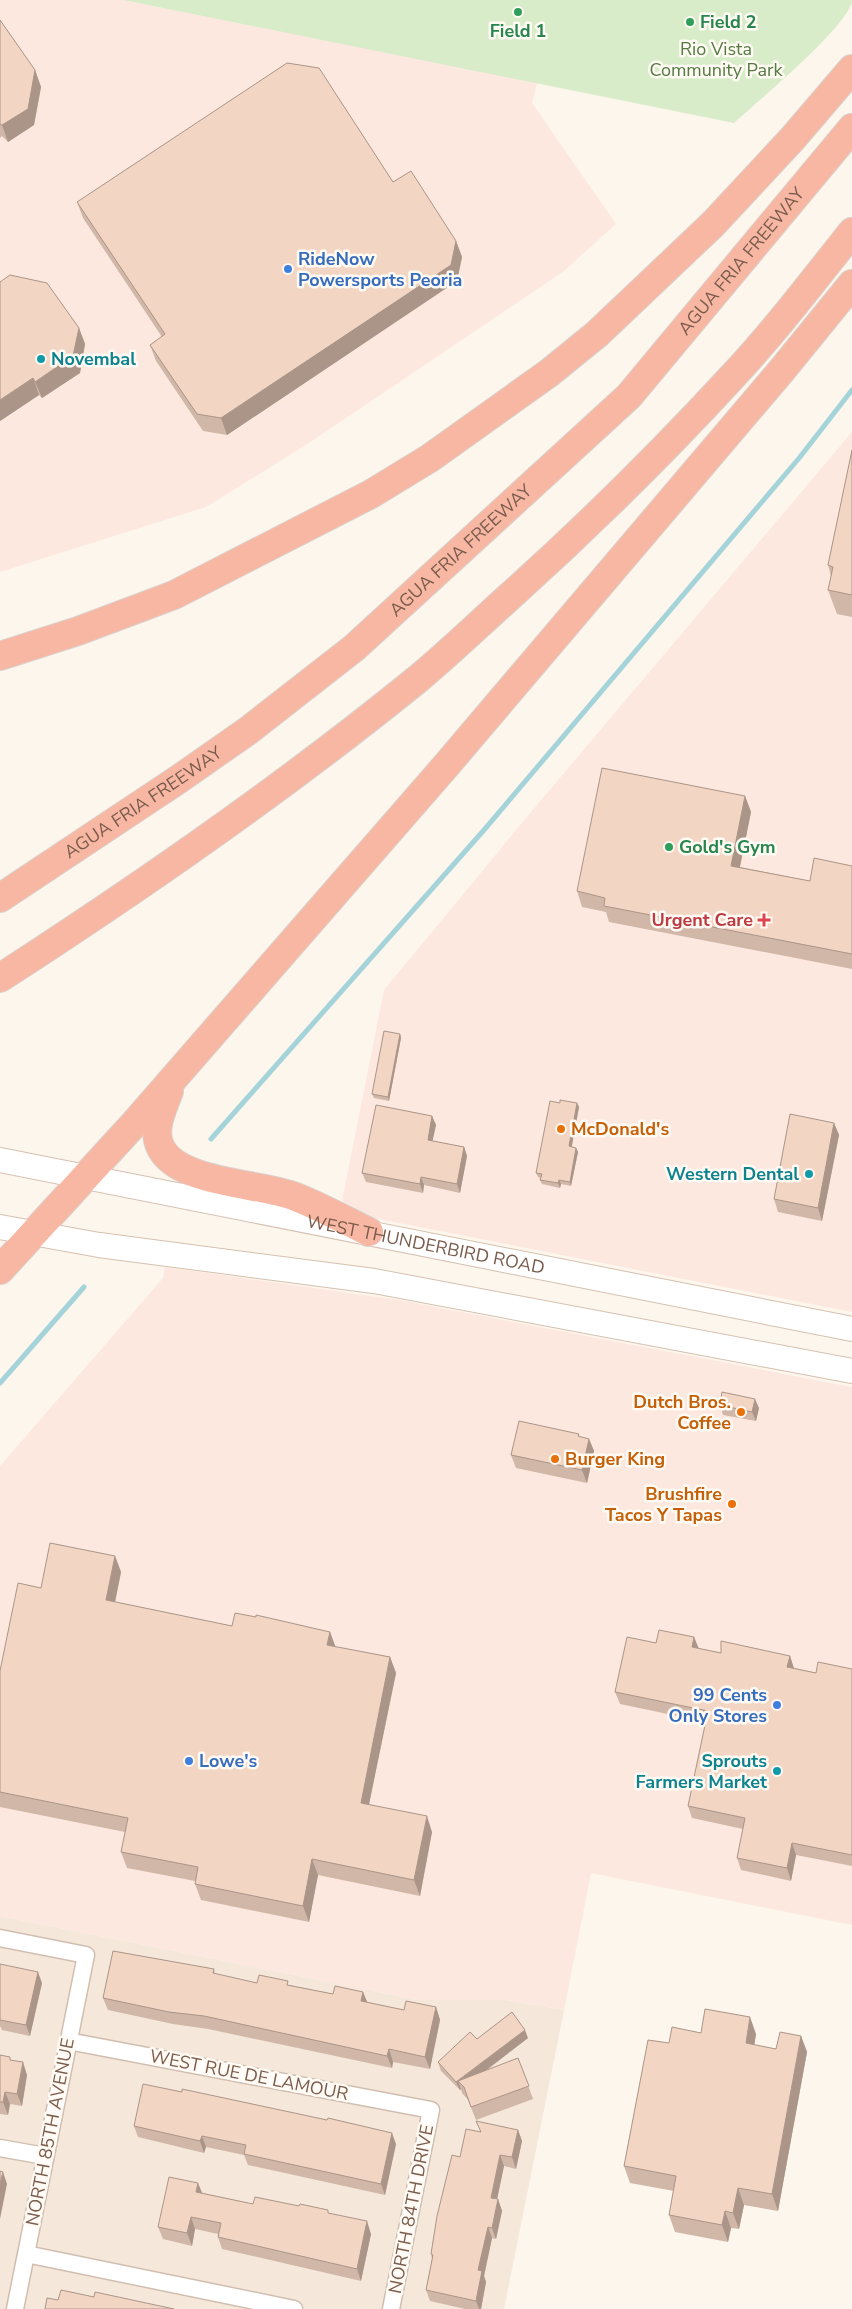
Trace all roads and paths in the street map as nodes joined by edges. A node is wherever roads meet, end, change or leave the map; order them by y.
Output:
1 (852, 69) edge
2 (852, 128) edge
3 (852, 232) edge
4 (852, 284) edge
5 (0, 656) edge
6 (0, 898) edge
7 (0, 978) edge
8 (175, 1078) junction
9 (0, 1160) edge
10 (84, 1176) junction
11 (0, 1227) edge
12 (369, 1232) junction
13 (35, 1234) junction
14 (0, 1270) edge
15 (852, 1329) edge
16 (852, 1371) edge
17 (0, 1938) edge
18 (68, 2041) junction
19 (431, 2110) joint
20 (0, 2148) edge
21 (45, 2156) junction
22 (26, 2254) junction
23 (15, 2309) edge
24 (294, 2309) edge
25 (391, 2309) edge

1 - 5 highway
2 - 6 highway, AGUA FRIA FREEWAY
3 - 7 highway
4 - 8 highway
8 - 10 highway
8 - 12 highway
9 - 10 main road, WEST THUNDERBIRD ROAD
10 - 12 main road, WEST THUNDERBIRD ROAD
10 - 13 highway
11 - 13 main road
12 - 15 main road, WEST THUNDERBIRD ROAD
13 - 14 highway
13 - 16 main road
17 - 18 street, NORTH 85TH AVENUE
18 - 19 street, WEST RUE DE LAMOUR
18 - 21 street, NORTH 85TH AVENUE
19 - 25 street, NORTH 84TH DRIVE
20 - 21 street
21 - 22 street, NORTH 85TH AVENUE
22 - 23 street, NORTH 85TH AVENUE
22 - 24 street

